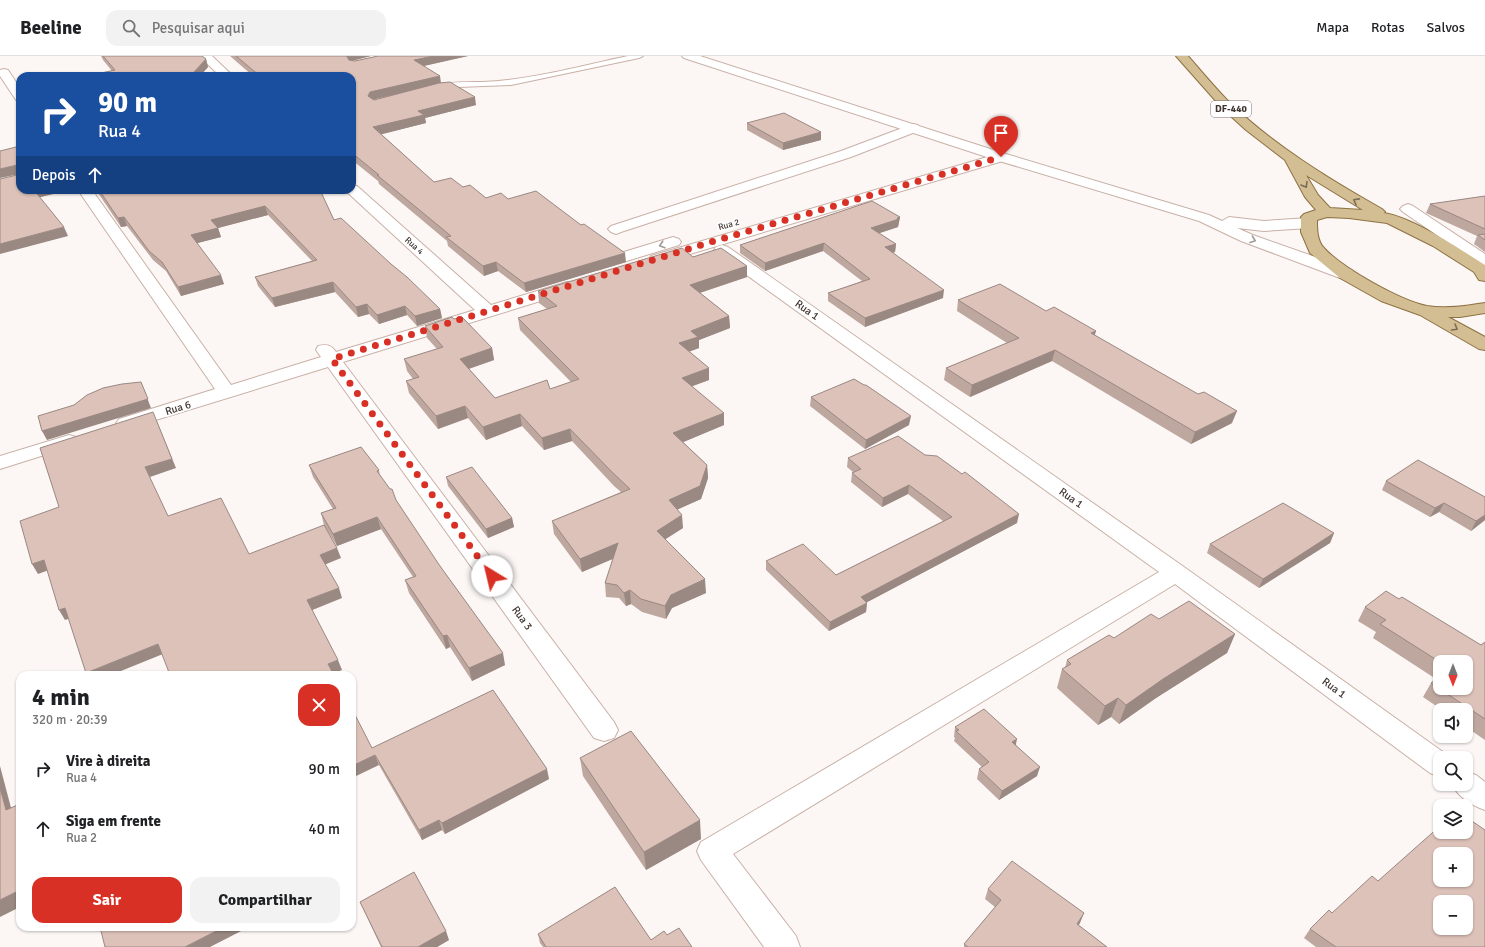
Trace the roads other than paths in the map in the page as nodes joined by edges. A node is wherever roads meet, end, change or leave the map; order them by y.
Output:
1 (205, 56) edge
2 (639, 56) edge
3 (688, 56) edge
4 (1182, 56) edge
5 (223, 72) edge
6 (4, 73) dead end
7 (426, 90) edge
8 (16, 91) edge
9 (913, 128) junction
10 (982, 150) junction
11 (1287, 155) junction
12 (1001, 157) junction
13 (858, 187) junction
14 (88, 194) edge
15 (356, 194) edge
16 (872, 195) junction
17 (1408, 208) dead end
18 (1326, 212) junction
19 (1204, 218) junction
20 (1391, 219) junction
21 (1309, 223) junction
22 (616, 229) dead end
23 (705, 238) junction
24 (1485, 261) edge
25 (1346, 274) junction
26 (1485, 276) edge
27 (482, 307) junction
28 (1485, 308) edge
29 (1425, 311) junction
30 (1485, 345) edge
31 (329, 355) junction
32 (223, 388) junction
33 (106, 424) dead end
34 (0, 450) edge
35 (0, 463) edge
36 (1176, 573) junction
37 (604, 730) dead end
38 (1433, 760) edge
39 (1473, 789) edge
40 (1485, 798) edge
41 (784, 947) edge

1 - 5 street
2 - 7 lane
3 - 9 street
4 - 11 main road, DF-440
6 - 8 street
9 - 10 street
9 - 22 street
10 - 12 street
10 - 13 street, Rua 2
11 -> 18 main road, DF-440
20 -> 11 main road, DF-440
12 - 16 street, Rua 2
12 - 19 street
13 - 16 street
13 - 23 street, Rua 2
14 - 32 street
15 - 27 street, Rua 4
16 - 23 street, Rua 2
17 - 24 street
18 - 20 main road
18 - 21 main road
19 - 21 street
19 -> 25 street
20 - 26 main road
21 - 25 main road
23 - 27 street, Rua 2
23 - 36 street, Rua 1
25 - 29 main road
27 - 31 street
28 - 29 main road
29 -> 30 main road
31 - 32 street, Rua 6
31 - 37 street, Rua 3
32 - 33 street, Rua 6
34 - 35 street
36 - 38 street, Rua 1
36 - 41 street
39 - 40 street

